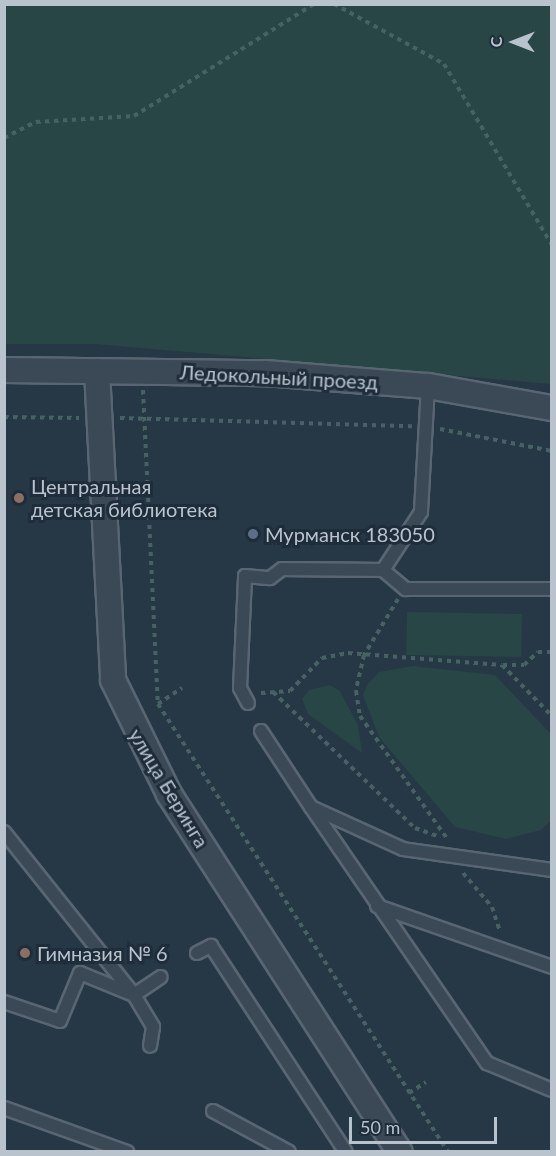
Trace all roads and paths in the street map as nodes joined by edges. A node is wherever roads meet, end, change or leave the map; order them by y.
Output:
1 (314, 4) edge
2 (334, 4) edge
3 (4, 138) edge
4 (552, 245) edge
5 (4, 370) edge
6 (97, 371) junction
7 (142, 372) junction
8 (428, 386) junction
9 (552, 408) edge
10 (4, 417) edge
11 (144, 418) junction
12 (100, 419) junction
13 (426, 427) junction
14 (552, 451) edge
15 (383, 570) junction
16 (406, 589) junction
17 (552, 589) edge
18 (552, 652) edge
19 (364, 656) junction
20 (502, 664) junction
21 (182, 688) dead end
22 (240, 688) junction
23 (273, 692) junction
24 (248, 703) dead end
25 (158, 704) junction
26 (552, 716) edge
27 (261, 731) dead end
28 (311, 807) junction
29 (4, 832) edge
30 (449, 841) junction
31 (452, 857) junction
32 (552, 870) edge
33 (377, 905) junction
34 (197, 953) dead end
35 (506, 954) junction
36 (552, 967) edge
37 (161, 977) dead end
38 (134, 995) junction
39 (4, 1002) edge
40 (150, 1046) dead end
41 (426, 1082) dead end
42 (552, 1090) edge
43 (409, 1093) junction
44 (4, 1108) edge
45 (213, 1111) dead end
46 (127, 1152) edge
47 (289, 1152) edge
48 (346, 1152) edge
49 (400, 1152) edge
50 (448, 1152) edge

1 - 3 path
2 - 4 path
5 - 6 street, Ледокольный проезд
6 - 7 street, Ледокольный проезд
6 - 12 street, улица Беринга
7 - 8 street, Ледокольный проезд
7 - 11 path
8 - 9 street, Ледокольный проезд
8 - 13 lane
10 - 12 path
11 - 12 path
11 - 13 path
11 - 25 path
12 - 49 street, улица Беринга
13 - 14 path
13 - 15 lane
15 - 16 lane
15 - 22 lane
16 - 17 lane
16 - 19 path
18 - 20 path
19 - 20 path
19 - 23 path
19 - 30 path
20 - 26 path
21 - 25 path
22 - 23 path
22 - 24 lane
23 - 30 path
25 - 43 path
27 - 28 lane
28 - 31 lane
28 - 33 lane
29 - 38 lane
30 - 31 path
31 - 32 lane
31 - 35 path
33 - 35 lane
33 - 42 lane
34 - 48 lane
35 - 36 lane
37 - 38 lane
38 - 39 lane
38 - 40 lane
41 - 43 path
43 - 50 path
44 - 46 lane
45 - 47 lane

